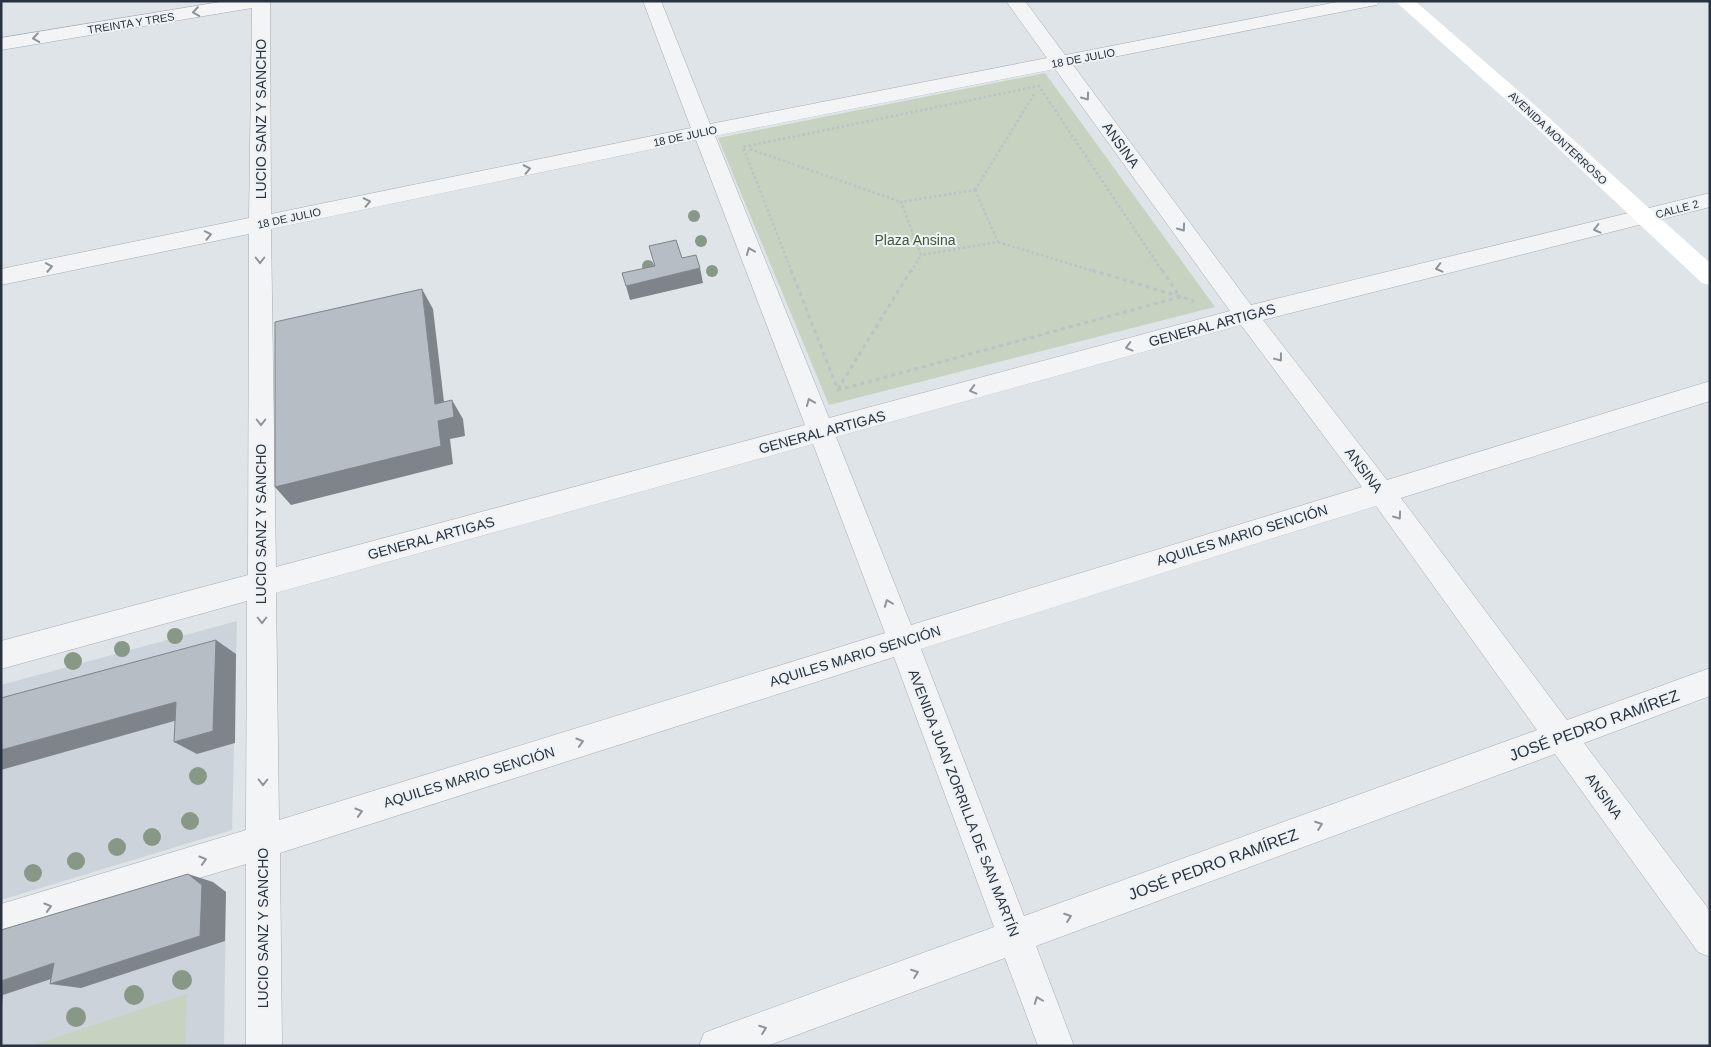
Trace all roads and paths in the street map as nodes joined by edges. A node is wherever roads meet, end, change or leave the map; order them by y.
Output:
1 (261, 1) edge
2 (652, 1) edge
3 (1016, 1) edge
4 (1371, 1) edge
5 (1404, 1) edge
6 (1, 44) edge
7 (1060, 63) junction
8 (1039, 86) junction
9 (703, 132) junction
10 (743, 147) junction
11 (975, 190) junction
12 (1710, 200) edge
13 (901, 202) junction
14 (1645, 217) junction
15 (260, 224) junction
16 (998, 242) junction
17 (922, 255) junction
18 (1, 277) edge
19 (1710, 277) edge
20 (1180, 296) junction
21 (1246, 315) junction
22 (838, 390) junction
23 (1710, 391) edge
24 (821, 432) junction
25 (1381, 492) junction
26 (261, 584) junction
27 (903, 640) junction
28 (1, 655) edge
29 (1710, 682) edge
30 (1561, 737) junction
31 (263, 842) junction
32 (1, 921) edge
33 (1014, 936) junction
34 (1710, 940) edge
35 (264, 1046) edge
36 (717, 1046) edge
37 (1056, 1046) edge

1 -> 6 street, TREINTA Y TRES
1 - 15 street, LUCIO SANZ Y SANCHO
2 - 9 street, AVENIDA JUAN ZORRILLA DE SAN MARTÍN
3 - 7 street, ANSINA
4 - 7 street, 18 DE JULIO
5 - 14 street, AVENIDA MONTERROSO
7 - 8 path
7 - 9 street, 18 DE JULIO
7 -> 21 street, ANSINA
8 - 10 path
8 - 11 path
8 - 20 path
9 - 10 path
15 -> 9 street, 18 DE JULIO
24 -> 9 street, AVENIDA JUAN ZORRILLA DE SAN MARTÍN
10 - 13 path
10 - 22 path
11 - 13 path
11 - 16 path
12 - 14 street, CALLE 2
13 - 17 path
14 - 19 street, AVENIDA MONTERROSO
14 -> 21 street, GENERAL ARTIGAS
18 -> 15 street, 18 DE JULIO
15 -> 26 street, LUCIO SANZ Y SANCHO
16 - 17 path
16 - 20 path
17 - 22 path
20 - 21 path
20 - 22 path
21 -> 24 street, GENERAL ARTIGAS
21 -> 25 street, ANSINA
22 - 24 path
23 - 25 street, AQUILES MARIO SENCIÓN
24 - 26 street, GENERAL ARTIGAS
27 -> 24 street, AVENIDA JUAN ZORRILLA DE SAN MARTÍN
25 - 27 street, AQUILES MARIO SENCIÓN
25 -> 30 street, ANSINA
26 - 28 street, GENERAL ARTIGAS
26 -> 31 street, LUCIO SANZ Y SANCHO
31 -> 27 street, AQUILES MARIO SENCIÓN
27 - 33 street, AVENIDA JUAN ZORRILLA DE SAN MARTÍN
29 - 30 street, JOSÉ PEDRO RAMÍREZ
33 -> 30 street, JOSÉ PEDRO RAMÍREZ
30 - 34 street, ANSINA
32 -> 31 street, AQUILES MARIO SENCIÓN
31 - 35 street, LUCIO SANZ Y SANCHO
36 -> 33 street, JOSÉ PEDRO RAMÍREZ
37 -> 33 street, AVENIDA JUAN ZORRILLA DE SAN MARTÍN

